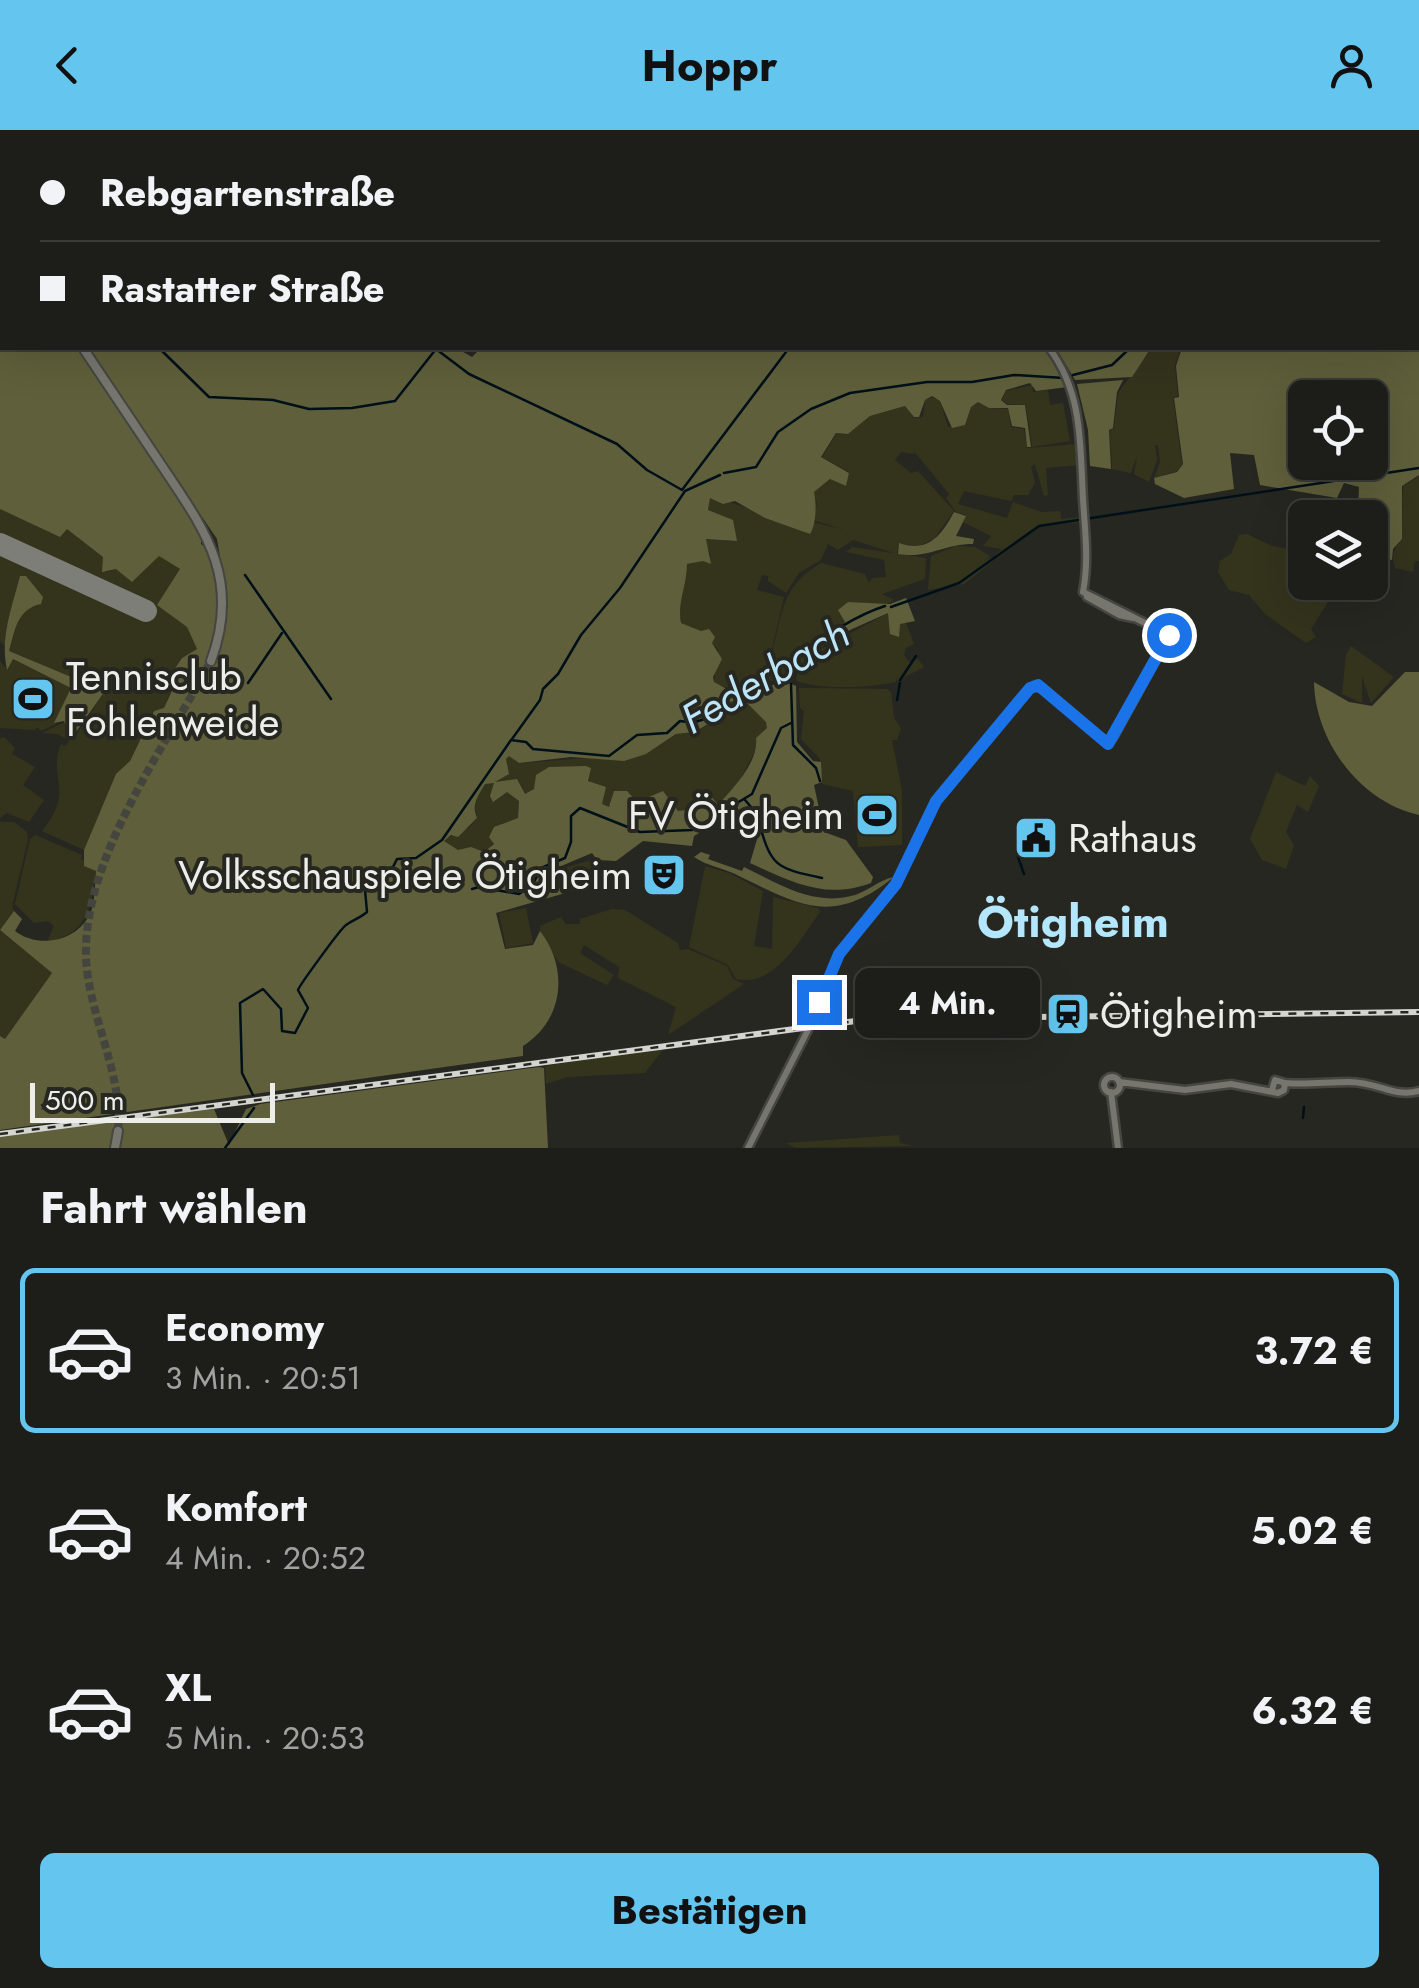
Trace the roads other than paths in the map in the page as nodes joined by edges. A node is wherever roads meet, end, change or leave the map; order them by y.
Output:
1 (83, 350) edge
2 (1050, 350) edge
3 (212, 662) tunnel mouth
4 (812, 1020) dead end
5 (808, 1030) dead end
6 (1419, 1091) edge
7 (118, 1131) tunnel mouth
8 (1118, 1146) edge
9 (115, 1148) edge
10 (748, 1148) edge

1 - 3 main road
2 - 4 street
5 - 10 street
6 - 8 street
7 - 9 main road

